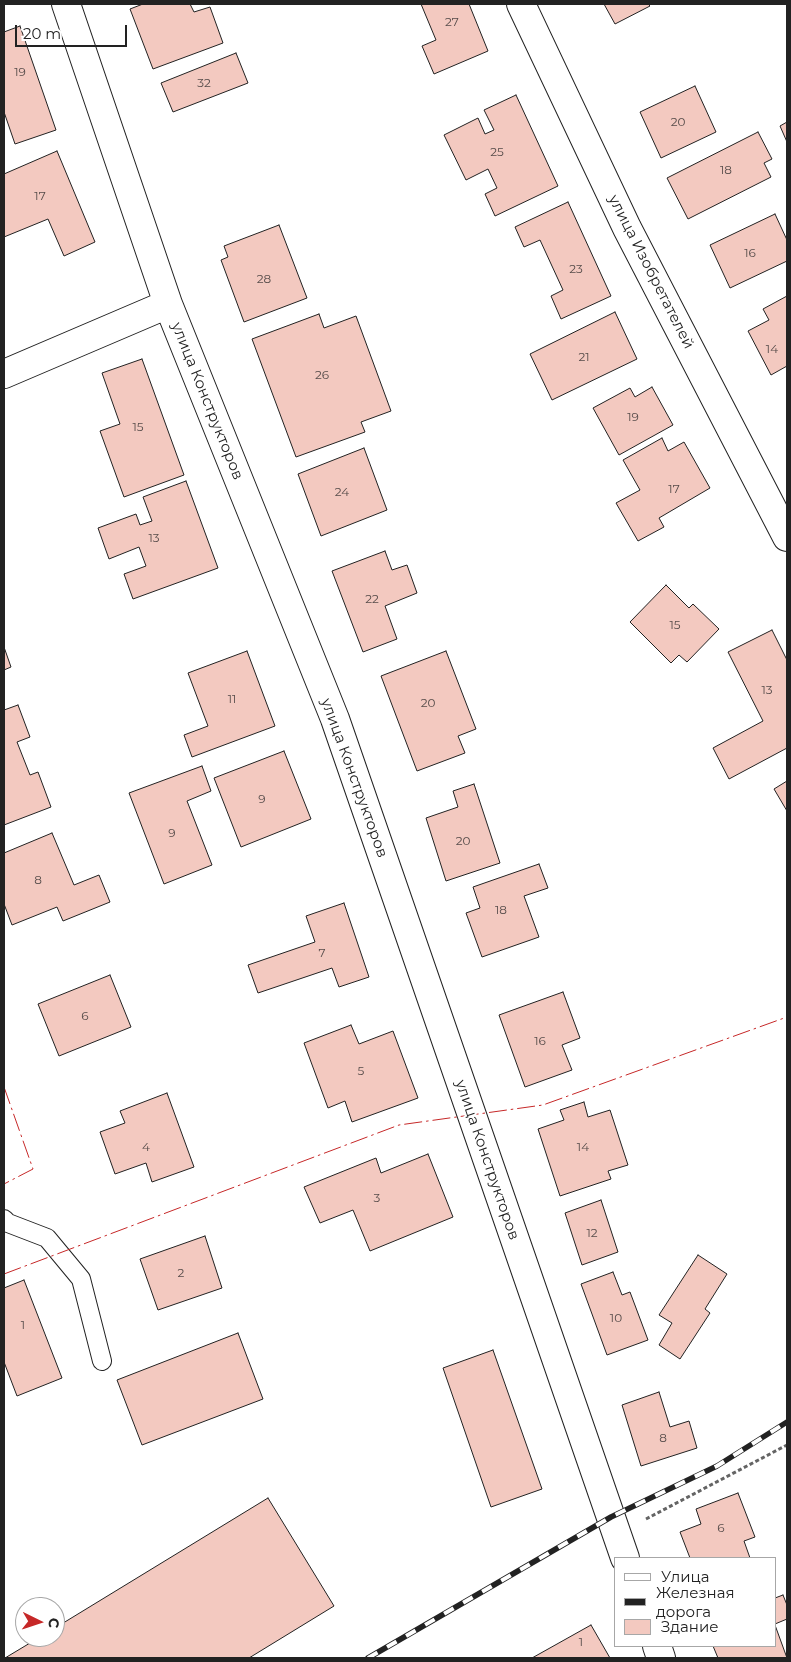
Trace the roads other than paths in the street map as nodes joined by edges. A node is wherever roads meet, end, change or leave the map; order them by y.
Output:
1 (66, 4) edge
2 (521, 4) edge
3 (168, 304) junction
4 (4, 374) edge
5 (787, 538) edge
6 (4, 1218) edge
7 (102, 1361) dead end
8 (621, 1546) edge

1 - 3 street, улица Конструкторов
2 - 5 street, улица Изобретателей
3 - 4 street
3 - 8 street, улица Конструкторов
6 - 7 lane

